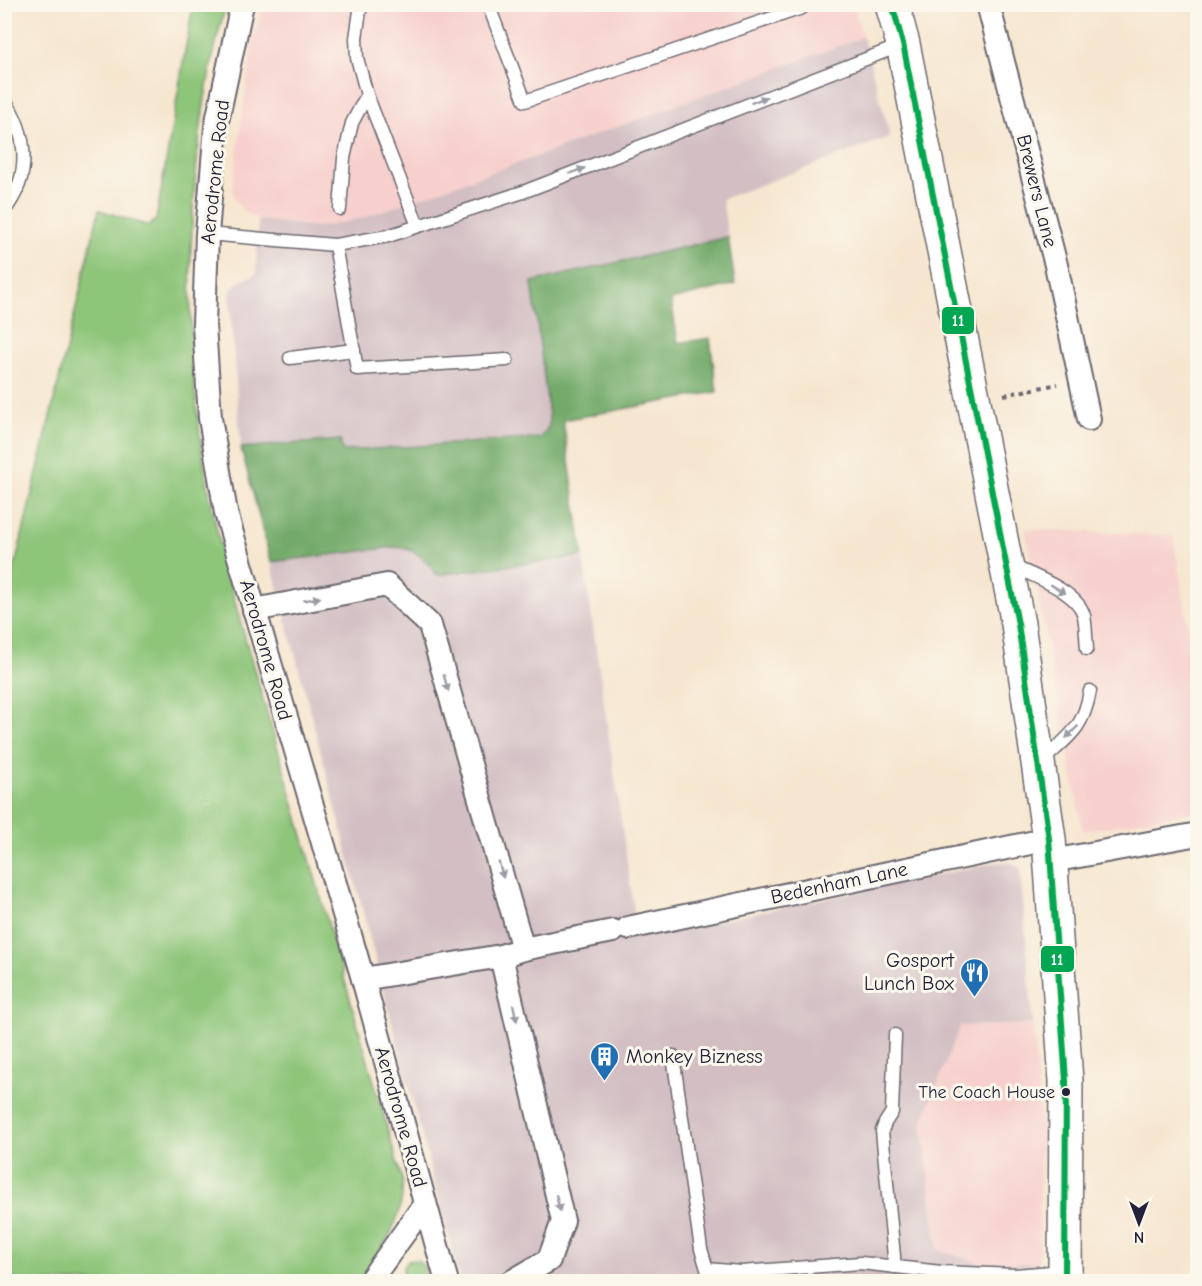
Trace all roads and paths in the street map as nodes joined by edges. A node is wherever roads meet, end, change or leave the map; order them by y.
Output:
1 (242, 4) edge
2 (361, 4) edge
3 (488, 4) edge
4 (892, 4) edge
5 (988, 4) edge
6 (802, 8) dead end
7 (903, 44) junction
8 (367, 95) junction
9 (4, 99) edge
10 (340, 209) dead end
11 (4, 211) edge
12 (418, 226) junction
13 (207, 234) junction
14 (336, 245) junction
15 (354, 350) junction
16 (290, 358) dead end
17 (507, 360) dead end
18 (1079, 380) junction
19 (974, 401) junction
20 (1089, 419) dead end
21 (1006, 563) junction
22 (254, 610) junction
23 (1087, 649) dead end
24 (1090, 691) dead end
25 (1039, 764) junction
26 (1197, 834) edge
27 (1050, 850) junction
28 (523, 949) junction
29 (501, 956) junction
30 (363, 980) junction
31 (895, 1035) dead end
32 (673, 1056) dead end
33 (425, 1204) junction
34 (392, 1250) junction
35 (896, 1267) junction
36 (1065, 1276) edge
37 (369, 1281) edge
38 (390, 1281) edge
39 (447, 1281) edge
40 (511, 1281) edge

1 - 13 street, Aerodrome Road
2 - 8 lane
3 - 6 lane
4 - 7 main road
5 - 18 street, Brewers Lane
12 -> 7 lane
7 - 19 main road
8 - 10 lane
8 - 12 lane
9 - 11 lane
12 - 14 lane
13 - 14 lane
13 - 22 street, Aerodrome Road
14 - 15 lane
15 - 16 lane
15 - 17 lane
18 - 19 path
18 - 20 street, Brewers Lane
19 - 21 main road
21 -> 23 lane
21 - 25 main road
22 -> 28 street
22 - 30 street, Aerodrome Road
24 -> 25 lane
25 - 27 main road
26 - 27 street, Bedenham Lane
27 - 28 street, Bedenham Lane
27 - 36 main road
28 - 29 street, Bedenham Lane
29 - 30 street, Bedenham Lane
29 -> 40 street
30 - 33 street, Aerodrome Road
31 - 35 lane
32 - 35 lane
33 - 34 street
33 - 39 street, Aerodrome Road
34 - 37 street
34 - 38 street
35 - 36 lane

